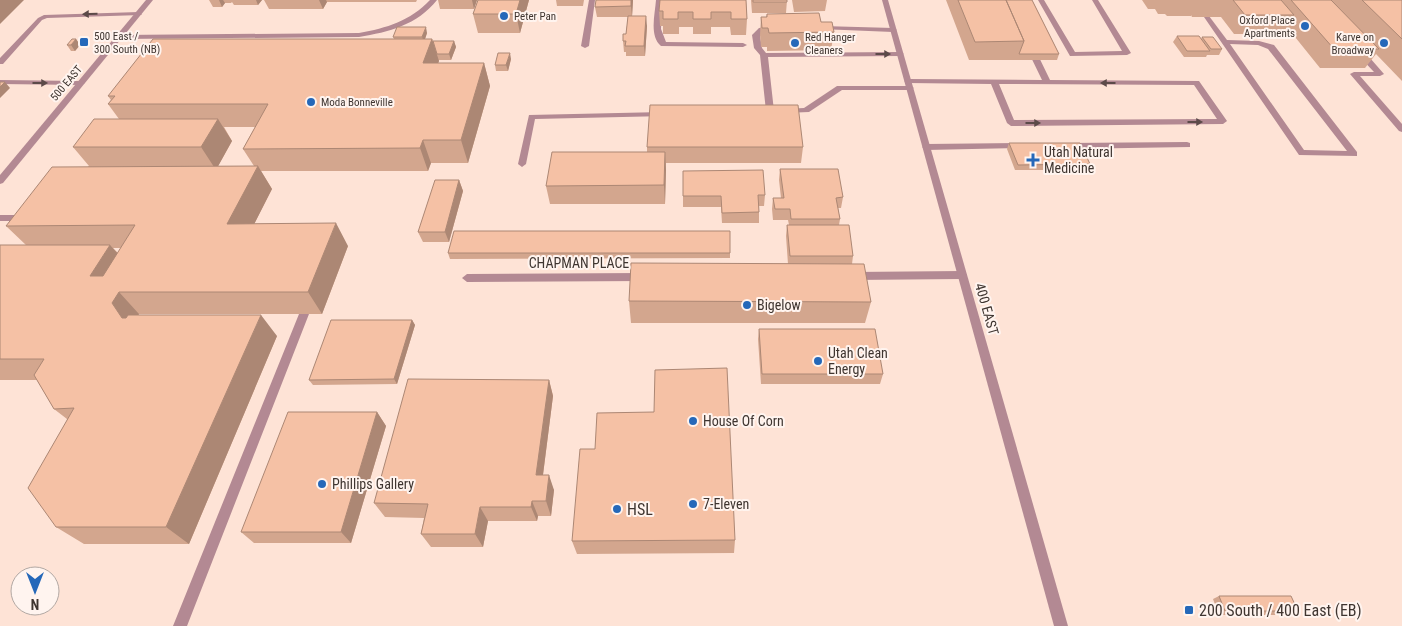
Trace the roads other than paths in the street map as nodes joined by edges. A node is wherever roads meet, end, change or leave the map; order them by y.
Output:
1 (150, 0) edge
2 (434, 0) edge
3 (592, 0) edge
4 (659, 0) edge
5 (885, 0) edge
6 (1041, 0) edge
7 (1095, 0) edge
8 (139, 14) junction
9 (1207, 17) dead end
10 (810, 27) edge
11 (785, 28) edge
12 (893, 30) junction
13 (120, 37) junction
14 (1026, 38) edge
15 (1225, 42) junction
16 (742, 45) dead end
17 (585, 46) dead end
18 (1356, 47) edge
19 (900, 54) junction
20 (764, 55) junction
21 (0, 62) edge
22 (0, 82) edge
23 (994, 82) junction
24 (1047, 82) junction
25 (81, 84) junction
26 (909, 85) junction
27 (671, 114) edge
28 (1402, 128) edge
29 (1187, 145) dead end
30 (1033, 146) edge
31 (1062, 146) edge
32 (926, 147) junction
33 (522, 164) dead end
34 (4, 172) edge
35 (0, 181) edge
36 (0, 218) edge
37 (32, 218) edge
38 (962, 275) junction
39 (841, 276) edge
40 (657, 277) edge
41 (467, 278) dead end
42 (304, 314) edge
43 (180, 626) edge
44 (1061, 626) edge

1 - 8 street, 500 EAST
2 - 13 street
3 - 17 street
4 - 16 street
5 - 12 street, 400 EAST
6 - 7 street
8 - 13 street, 500 EAST
8 -> 21 street
9 - 15 street
10 - 12 street
11 - 20 street
12 - 19 street, 400 EAST
13 - 25 street, 500 EAST
14 - 24 street
15 - 15 street
18 - 28 street
20 -> 19 street
19 - 26 street, 400 EAST
20 - 26 street
22 -> 25 street
23 - 24 street
23 -> 24 street
23 - 26 street
25 - 34 street, 500 EAST
26 - 32 street, 400 EAST
27 - 33 street
29 - 31 street
30 - 32 street
32 - 38 street, 400 EAST
34 - 35 street, 500 EAST
36 - 37 street
38 - 39 street
38 - 44 street, 400 EAST
40 - 41 street, CHAPMAN PLACE
42 - 43 street

